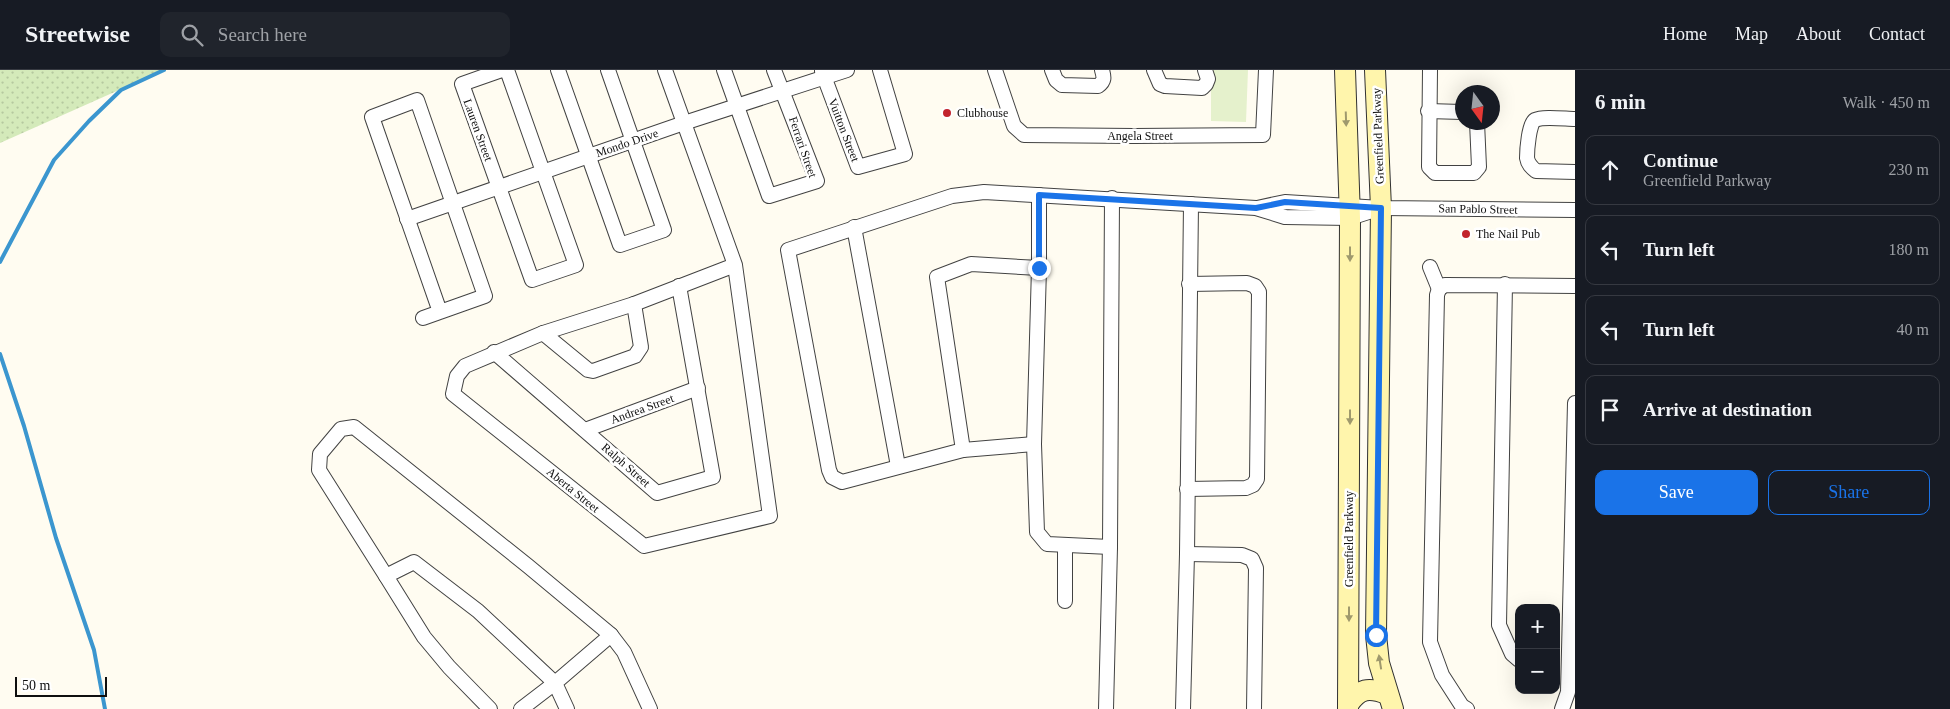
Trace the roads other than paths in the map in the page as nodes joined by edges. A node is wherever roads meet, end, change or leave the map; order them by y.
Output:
1 (502, 70) edge
2 (507, 70) edge
3 (558, 70) edge
4 (608, 70) edge
5 (665, 70) edge
6 (724, 70) edge
7 (774, 70) edge
8 (847, 70) edge
9 (880, 70) edge
10 (996, 70) edge
11 (1052, 70) edge
12 (1102, 70) edge
13 (1154, 70) edge
14 (1205, 70) edge
15 (1266, 70) edge
16 (1345, 70) edge
17 (1375, 70) edge
18 (1430, 70) edge
19 (824, 74) edge
20 (782, 92) junction
21 (738, 107) junction
22 (1428, 111) junction
23 (1455, 112) edge
24 (1575, 119) edge
25 (684, 123) junction
26 (1477, 130) edge
27 (632, 141) junction
28 (588, 156) junction
29 (543, 172) junction
30 (1575, 172) edge
31 (499, 188) junction
32 (1039, 195) junction
33 (1112, 198) junction
34 (453, 204) junction
35 (1191, 204) junction
36 (1381, 208) junction
37 (1575, 210) edge
38 (1350, 212) junction
39 (408, 219) junction
40 (854, 228) junction
41 (735, 265) junction
42 (1430, 267) dead end
43 (1039, 268) junction
44 (1189, 284) junction
45 (1505, 284) junction
46 (679, 286) junction
47 (1575, 286) edge
48 (1440, 290) junction
49 (634, 304) junction
50 (440, 312) junction
51 (423, 318) dead end
52 (543, 333) junction
53 (494, 352) junction
54 (698, 388) junction
55 (1575, 403) edge
56 (585, 430) junction
57 (1034, 444) junction
58 (963, 450) junction
59 (898, 466) junction
60 (1187, 489) junction
61 (1065, 546) junction
62 (1110, 547) junction
63 (1187, 554) junction
64 (386, 576) junction
65 (1065, 601) dead end
66 (611, 635) junction
67 (1515, 657) edge
68 (555, 683) junction
69 (1567, 691) edge
70 (1390, 701) edge
71 (1348, 707) edge
72 (490, 709) edge
73 (521, 709) edge
74 (566, 709) edge
75 (650, 709) edge
76 (1106, 709) edge
77 (1183, 709) edge
78 (1254, 709) edge
79 (1467, 709) edge
80 (1562, 709) edge

1 - 31 street, Lauren Street
2 - 29 street
3 - 28 street
4 - 27 street
5 - 25 street, Aberta Street
6 - 21 street
7 - 20 street
8 - 19 street, Mondo Drive
9 - 19 street, Vuitton Street
10 - 15 street, Angela Street
11 - 12 street
13 - 14 street
16 -> 38 main road, Greenfield Parkway
17 - 36 main road, Greenfield Parkway
18 - 22 street
19 - 20 street, Mondo Drive
20 - 21 street, Mondo Drive
20 - 21 street, Ferrari Street
21 - 25 street, Mondo Drive
22 - 23 street
22 - 26 street
24 - 30 street
25 - 27 street, Mondo Drive
25 - 41 street, Aberta Street
27 - 28 street, Mondo Drive
27 - 28 street
28 - 29 street, Mondo Drive
29 - 31 street, Mondo Drive
29 - 31 street
31 - 34 street, Mondo Drive
32 - 33 street, San Pablo Street
32 - 40 street, San Pablo Street
32 - 43 street
33 - 35 street, San Pablo Street
33 - 62 street
34 - 39 street, Mondo Drive
34 - 39 street
34 - 50 street
35 - 38 street, San Pablo Street
35 - 44 street
36 - 37 street, San Pablo Street
36 - 38 street, San Pablo Street
70 -> 36 main road, Greenfield Parkway
38 -> 71 main road, Greenfield Parkway
39 - 50 street
40 - 59 street
40 - 59 street, San Pablo Street
41 - 46 street, Aberta Street
41 - 53 street, Aberta Street
42 - 48 street
43 - 57 street
43 - 58 street
44 - 60 street
44 - 60 street
45 - 47 street
45 - 48 street
45 - 67 street
46 - 49 street, Aberta Street
46 - 54 street, Ralph Street
48 - 79 street
49 - 52 street, Aberta Street
49 - 52 street
50 - 51 street
52 - 53 street, Aberta Street
53 - 56 street, Ralph Street
54 - 56 street, Andrea Street
54 - 56 street, Ralph Street
55 - 69 street
57 - 58 street
57 - 61 street
58 - 59 street
60 - 63 street
61 - 62 street
61 - 65 street
62 - 76 street
63 - 77 street
63 - 78 street
64 - 66 street
64 - 68 street
64 - 72 street
66 - 68 street
66 - 75 street
68 - 73 street
68 - 74 street
69 - 80 street
70 - 71 main road

